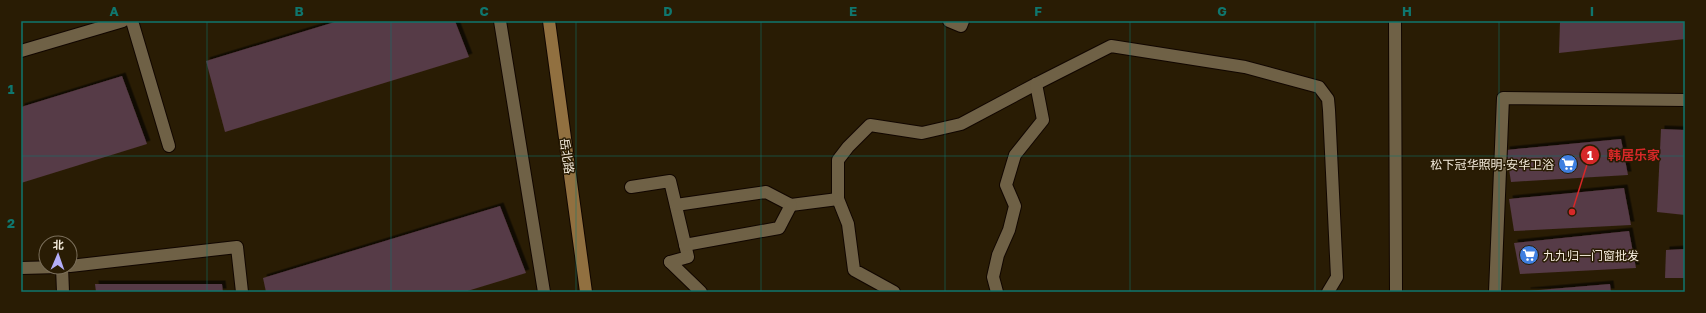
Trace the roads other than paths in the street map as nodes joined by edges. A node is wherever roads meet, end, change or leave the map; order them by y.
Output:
1 (123, 21) edge
2 (132, 21) edge
3 (500, 21) edge
4 (549, 21) edge
5 (948, 21) edge
6 (963, 21) edge
7 (1395, 21) edge
8 (21, 52) edge
9 (1036, 84) junction
10 (1685, 100) edge
11 (169, 146) dead end
12 (631, 187) dead end
13 (838, 199) junction
14 (676, 205) junction
15 (791, 205) junction
16 (685, 245) junction
17 (78, 265) edge
18 (21, 268) edge
19 (38, 268) edge
20 (62, 275) edge
21 (63, 292) edge
22 (242, 292) edge
23 (544, 292) edge
24 (586, 292) edge
25 (701, 292) edge
26 (894, 292) edge
27 (998, 292) edge
28 (1328, 292) edge
29 (1396, 292) edge
30 (1495, 292) edge

1 - 8 street
2 - 11 street
3 - 23 street
4 - 24 street, 岳北路
5 - 6 street
7 - 29 street
9 - 13 street
9 - 27 street
9 - 28 street
10 - 30 street
12 - 14 street
13 - 15 street
13 - 26 street
14 - 15 street
14 - 16 street
15 - 16 street
16 - 25 street
17 - 22 street
18 - 19 street
20 - 21 street

